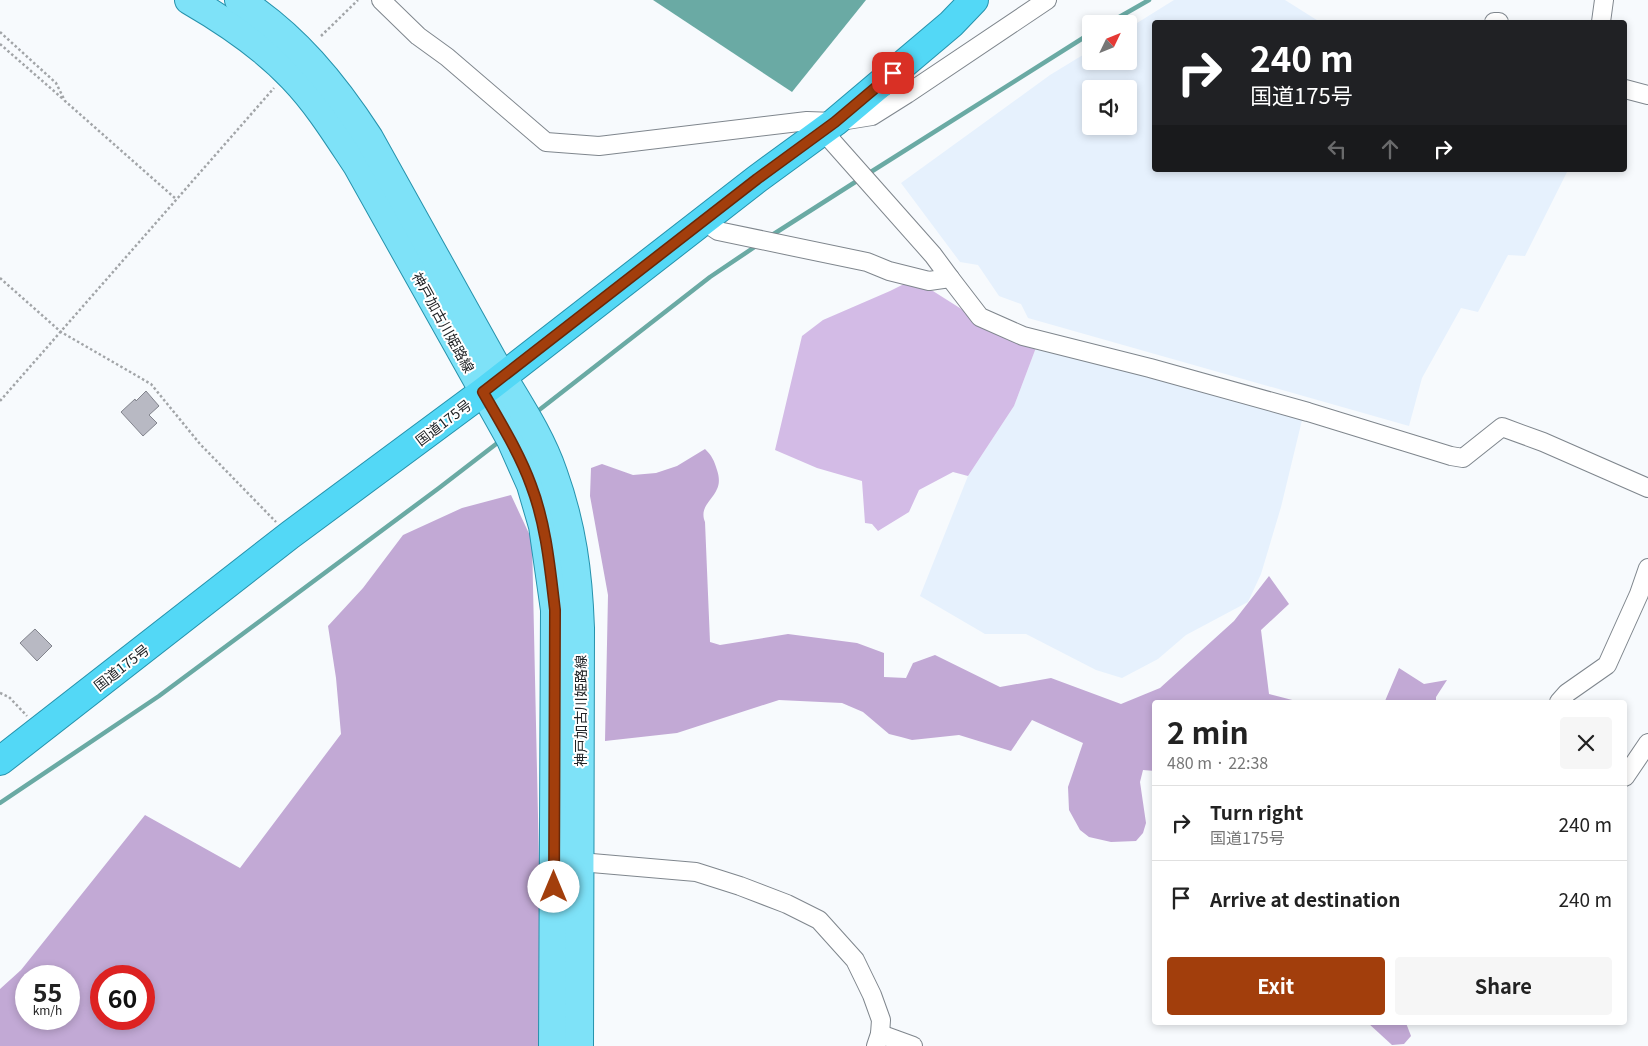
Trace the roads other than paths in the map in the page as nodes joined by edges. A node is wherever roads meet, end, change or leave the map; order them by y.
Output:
1 (189, 0) edge
2 (239, 0) edge
3 (381, 0) edge
4 (974, 0) edge
5 (1047, 0) edge
6 (1604, 0) edge
7 (1600, 20) edge
8 (1627, 90) edge
9 (1648, 95) edge
10 (829, 127) junction
11 (703, 221) junction
12 (950, 278) junction
13 (492, 385) junction
14 (1648, 488) edge
15 (1648, 568) edge
16 (1561, 700) edge
17 (1648, 743) edge
18 (0, 761) edge
19 (1627, 774) edge
20 (580, 862) junction
21 (878, 1040) edge
22 (553, 1046) edge
23 (579, 1046) edge
24 (913, 1046) edge

1 - 13 main road, 神戸加古川姫路線
2 - 13 main road, 神戸加古川姫路線
3 - 10 street
4 - 10 highway, 国道175号
5 - 10 street
6 - 7 street
8 - 9 street
10 - 11 highway, 国道175号
10 - 12 street
11 - 12 street
11 - 13 highway, 国道175号
12 - 14 street
13 - 18 highway, 国道175号
13 - 20 main road, 神戸加古川姫路線
13 - 22 main road, 神戸加古川姫路線
15 - 16 street
17 - 19 street
20 - 21 street
20 - 23 main road, 神戸加古川姫路線
21 - 24 street

